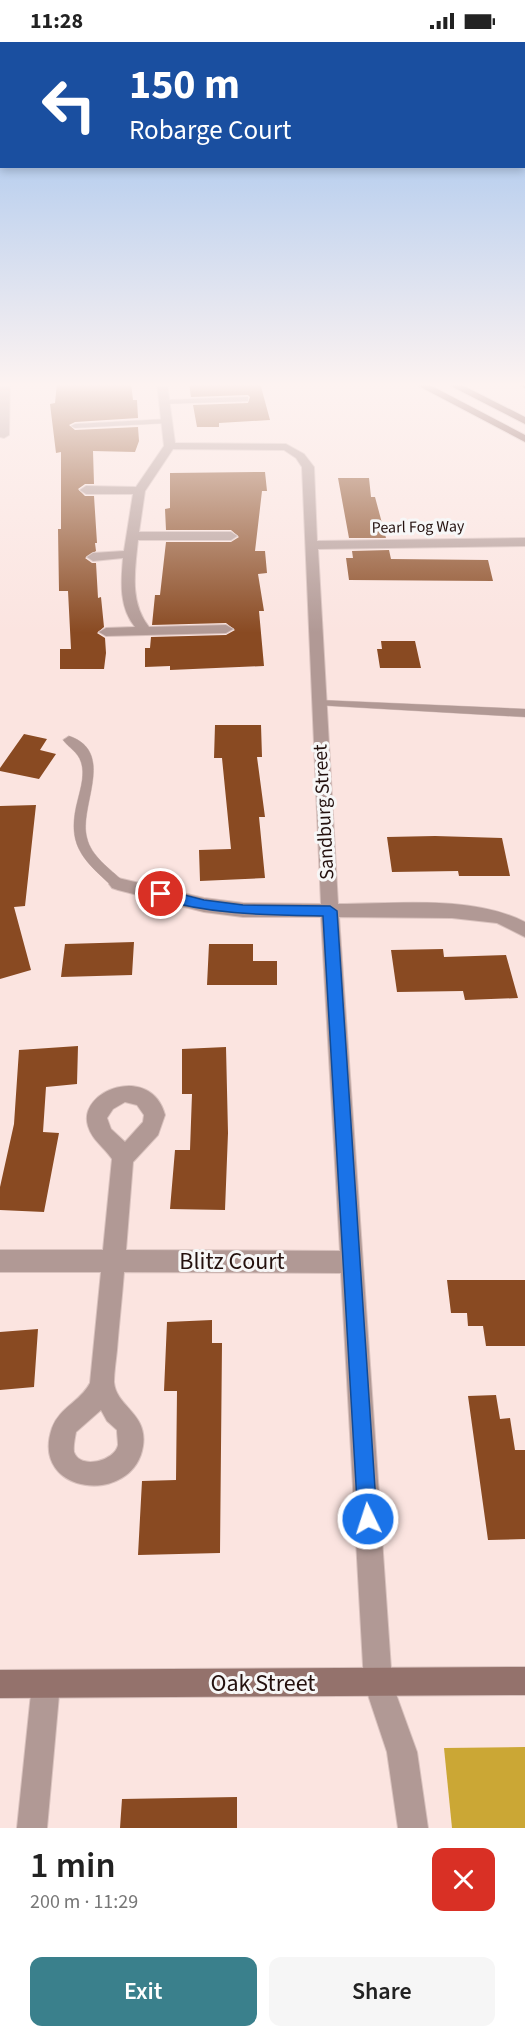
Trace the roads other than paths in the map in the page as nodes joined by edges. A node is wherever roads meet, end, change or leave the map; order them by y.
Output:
1 (156, 466) edge
2 (308, 466) edge
3 (86, 490) dead end
4 (139, 491) junction
5 (132, 536) junction
6 (231, 536) dead end
7 (525, 542) edge
8 (312, 545) junction
9 (130, 555) junction
10 (93, 557) dead end
11 (226, 629) dead end
12 (144, 630) junction
13 (106, 632) dead end
14 (319, 703) junction
15 (525, 713) edge
16 (69, 740) dead end
17 (118, 884) joint
18 (330, 911) junction
19 (525, 930) edge
20 (123, 1158) dead end
21 (0, 1261) edge
22 (113, 1261) junction
23 (351, 1262) junction
24 (102, 1384) dead end
25 (525, 1681) edge
26 (378, 1683) junction
27 (0, 1684) edge
28 (46, 1684) junction
29 (32, 1828) edge
30 (413, 1828) edge

1 - 4 street
2 - 8 street, Sandburg Street
3 - 4 street
4 - 5 street
5 - 6 street
5 - 9 street
7 - 8 street, Pearl Fog Way
8 - 14 street, Sandburg Street
9 - 10 street
9 - 12 street
11 - 12 street
12 - 13 street
14 - 15 lane
14 - 18 street, Sandburg Street
16 - 17 lane
17 - 18 street
18 - 19 street
18 - 23 street, Sandburg Street
20 - 22 street
21 - 22 street, Blitz Court
22 - 23 street, Blitz Court
22 - 24 street
23 - 26 street, Sandburg Street
25 - 26 street, Oak Street
26 - 28 street, Oak Street
26 - 30 street, Sandburg Street
27 - 28 street, Oak Street
28 - 29 street

